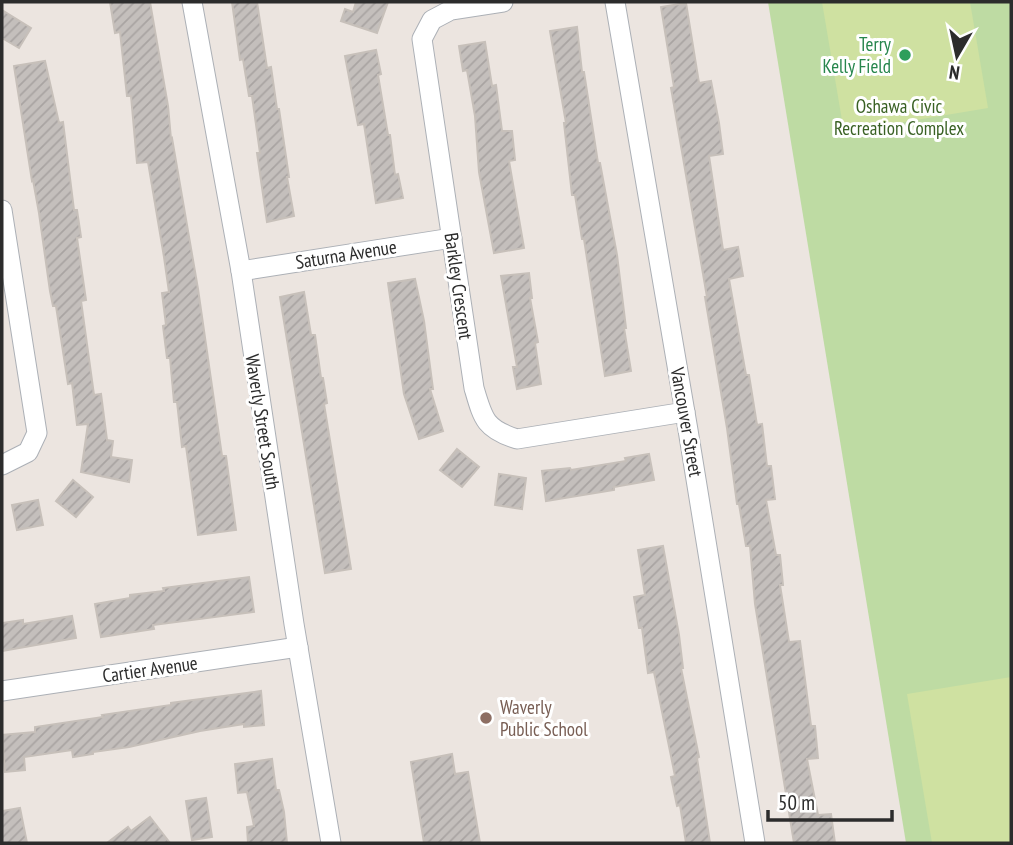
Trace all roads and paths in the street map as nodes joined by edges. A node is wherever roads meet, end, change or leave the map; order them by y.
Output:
1 (192, 2) edge
2 (503, 2) edge
3 (615, 2) edge
4 (2, 210) edge
5 (452, 238) junction
6 (241, 271) junction
7 (685, 412) junction
8 (2, 465) edge
9 (298, 647) junction
10 (2, 691) edge
11 (331, 843) edge
12 (755, 843) edge

1 - 6 street, Waverly Street South
2 - 5 street, Barkley Crescent
3 - 7 street, Vancouver Street
4 - 8 street
5 - 6 street, Saturna Avenue
5 - 7 street, Barkley Crescent
6 - 9 street, Waverly Street South
7 - 12 street, Vancouver Street
9 - 10 street, Cartier Avenue
9 - 11 street, Waverly Street South

